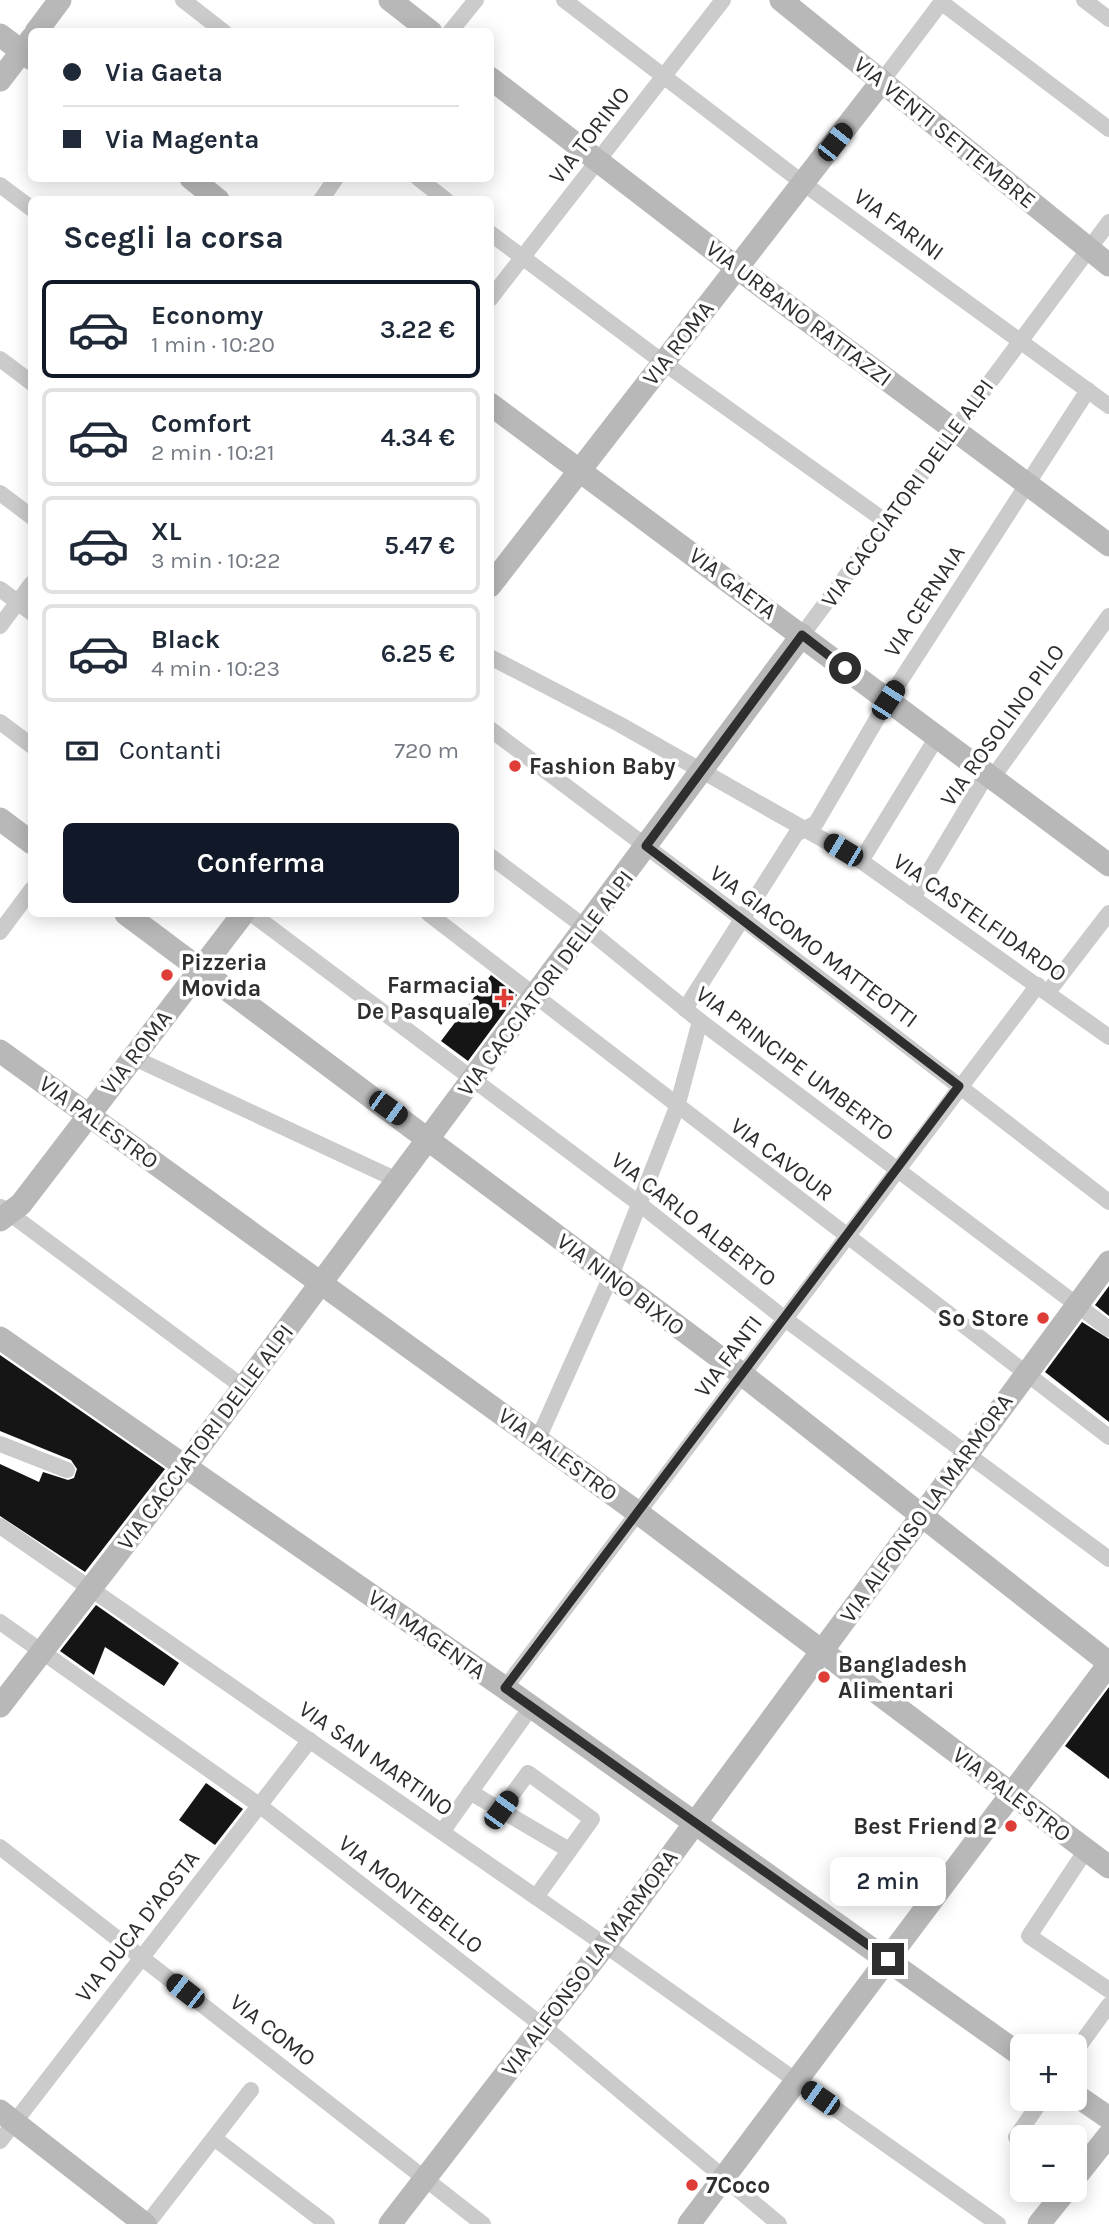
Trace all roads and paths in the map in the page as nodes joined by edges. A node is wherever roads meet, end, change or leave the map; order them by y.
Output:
1 (60, 0) edge
2 (183, 0) edge
3 (390, 0) edge
4 (476, 0) edge
5 (565, 0) edge
6 (723, 0) edge
7 (781, 0) edge
8 (1084, 0) edge
9 (942, 1) edge
10 (1109, 17) edge
11 (39, 28) edge
12 (219, 28) edge
13 (425, 28) edge
14 (453, 28) edge
15 (0, 35) edge
16 (28, 49) edge
17 (665, 76) junction
18 (0, 80) edge
19 (494, 81) edge
20 (882, 81) junction
21 (1109, 129) edge
22 (597, 161) junction
23 (196, 182) edge
24 (423, 182) edge
25 (803, 183) junction
26 (0, 185) edge
27 (213, 196) edge
28 (441, 196) edge
29 (28, 206) edge
30 (1109, 222) edge
31 (494, 236) edge
32 (1088, 248) junction
33 (522, 257) junction
34 (1109, 265) edge
35 (737, 268) junction
36 (494, 294) edge
37 (1020, 340) junction
38 (0, 359) edge
39 (664, 363) junction
40 (28, 380) edge
41 (1088, 390) junction
42 (1109, 406) edge
43 (494, 407) edge
44 (954, 428) junction
45 (579, 470) junction
46 (1027, 484) junction
47 (0, 493) edge
48 (28, 514) edge
49 (885, 521) junction
50 (1109, 545) edge
51 (494, 572) edge
52 (28, 588) edge
53 (0, 589) edge
54 (17, 602) junction
55 (28, 610) edge
56 (1109, 616) edge
57 (0, 626) edge
58 (802, 635) junction
59 (494, 659) edge
60 (888, 700) junction
61 (0, 722) edge
62 (494, 732) edge
63 (937, 737) junction
64 (28, 743) edge
65 (701, 770) junction
66 (991, 775) junction
67 (0, 819) edge
68 (807, 828) junction
69 (28, 840) edge
70 (646, 846) junction
71 (494, 859) edge
72 (861, 862) junction
73 (1109, 864) edge
74 (28, 894) edge
75 (913, 898) junction
76 (1109, 913) edge
77 (130, 917) edge
78 (241, 917) edge
79 (256, 917) edge
80 (433, 917) edge
81 (744, 920) junction
82 (586, 928) junction
83 (0, 932) edge
84 (201, 970) junction
85 (1043, 988) junction
86 (536, 995) junction
87 (685, 1009) junction
88 (700, 1021) junction
89 (1109, 1037) edge
90 (0, 1051) edge
91 (132, 1057) junction
92 (473, 1078) junction
93 (959, 1086) junction
94 (677, 1107) junction
95 (88, 1114) junction
96 (429, 1139) junction
97 (899, 1169) junction
98 (397, 1180) junction
99 (637, 1202) junction
100 (1109, 1202) edge
101 (3, 1213) edge
102 (846, 1236) junction
103 (1109, 1262) edge
104 (611, 1276) junction
105 (322, 1282) junction
106 (1077, 1304) junction
107 (785, 1319) junction
108 (1109, 1329) edge
109 (0, 1338) edge
110 (1026, 1371) junction
111 (743, 1375) junction
112 (243, 1387) junction
113 (1109, 1437) edge
114 (538, 1439) junction
115 (0, 1444) edge
116 (967, 1453) junction
117 (185, 1466) junction
118 (67, 1470) dead end
119 (638, 1512) junction
120 (922, 1515) junction
121 (0, 1526) edge
122 (1109, 1559) edge
123 (88, 1588) junction
124 (0, 1622) edge
125 (42, 1650) junction
126 (822, 1650) junction
127 (1109, 1663) edge
128 (505, 1688) junction
129 (0, 1706) edge
130 (531, 1706) junction
131 (310, 1740) junction
132 (470, 1792) junction
133 (1012, 1794) junction
134 (259, 1805) junction
135 (501, 1810) junction
136 (694, 1821) junction
137 (442, 1832) junction
138 (0, 1847) edge
139 (569, 1850) junction
140 (1086, 1850) junction
141 (1109, 1867) edge
142 (536, 1896) junction
143 (605, 1945) junction
144 (142, 1957) junction
145 (888, 1959) junction
146 (1109, 1990) edge
147 (1109, 2005) edge
148 (543, 2026) junction
149 (1087, 2035) edge
150 (1010, 2047) edge
151 (797, 2082) junction
152 (251, 2090) dead end
153 (1087, 2103) edge
154 (7, 2117) edge
155 (1109, 2118) edge
156 (1109, 2135) edge
157 (214, 2138) junction
158 (0, 2141) edge
159 (1087, 2163) edge
160 (426, 2178) junction
161 (723, 2179) junction
162 (1056, 2202) edge
163 (146, 2224) edge
164 (327, 2224) edge
165 (390, 2224) edge
166 (484, 2224) edge
167 (690, 2224) edge
168 (779, 2224) edge
169 (998, 2224) edge
170 (1039, 2224) edge

1 - 11 street
2 - 12 street
3 - 13 street
4 - 14 street
5 - 17 street, VIA FARINI
6 - 17 street, VIA TORINO
7 - 20 street, VIA VENTI SETTEMBRE
8 - 10 street
9 - 20 street, VIA ROMA
9 - 21 street
15 - 16 street
16 - 18 street
17 - 22 street, VIA TORINO
17 - 25 street, VIA FARINI
19 - 22 street, VIA URBANO RATTAZZI
20 - 25 street, VIA ROMA
20 - 32 street, VIA VENTI SETTEMBRE
22 - 33 street, VIA TORINO
22 - 35 street, VIA URBANO RATTAZZI
23 - 27 street
24 - 28 street
25 - 35 street, VIA ROMA
25 - 37 street, VIA FARINI
26 - 29 street
30 - 32 street, VIA CACCIATORI DELLE ALPI
31 - 33 street
32 - 34 street, VIA VENTI SETTEMBRE
32 - 37 street, VIA CACCIATORI DELLE ALPI
33 - 36 street, VIA TORINO
33 - 39 street
35 - 39 street, VIA ROMA
35 - 44 street, VIA URBANO RATTAZZI
37 - 41 street, VIA FARINI
37 - 44 street, VIA CACCIATORI DELLE ALPI
38 - 40 street
39 - 45 street, VIA ROMA
39 - 49 street
41 - 42 street, VIA FARINI
41 - 46 street, VIA CERNAIA
43 - 45 street, VIA GAETA
44 - 46 street, VIA URBANO RATTAZZI
44 - 49 street, VIA CACCIATORI DELLE ALPI
45 - 51 street, VIA ROMA
45 - 58 street, VIA GAETA
46 - 50 street, VIA URBANO RATTAZZI
46 - 60 street, VIA CERNAIA
47 - 48 street
49 - 58 street, VIA CACCIATORI DELLE ALPI
52 - 54 street
53 - 54 street
54 - 55 street
54 - 57 street
56 - 66 street, VIA ROSOLINO PILO
58 - 60 street, VIA GAETA
58 - 65 street, VIA CACCIATORI DELLE ALPI
59 - 65 street, VIA CASTELFIDARDO
60 - 63 street, VIA GAETA
60 - 68 street, VIA CERNAIA
61 - 64 street
62 - 70 street, VIA GIACOMO MATTEOTTI
63 - 66 street, VIA GAETA
63 - 72 street
65 - 68 street, VIA CASTELFIDARDO
65 - 70 street, VIA CACCIATORI DELLE ALPI
66 - 73 street, VIA GAETA
66 - 75 street, VIA ROSOLINO PILO
67 - 69 street
68 - 72 street, VIA CASTELFIDARDO
68 - 81 street, VIA CERNAIA
70 - 81 street, VIA GIACOMO MATTEOTTI
70 - 82 street, VIA CACCIATORI DELLE ALPI
71 - 82 street, VIA PRINCIPE UMBERTO
72 - 75 street, VIA CASTELFIDARDO
74 - 83 street
75 - 85 street, VIA CASTELFIDARDO
76 - 85 street, VIA FANTI
77 - 84 street, VIA NINO BIXIO
78 - 84 street, VIA ROMA
79 - 92 street, VIA CARLO ALBERTO
80 - 86 street, VIA CAVOUR
81 - 87 street, VIA CERNAIA
81 - 93 street, VIA GIACOMO MATTEOTTI
82 - 86 street, VIA CACCIATORI DELLE ALPI
82 - 87 street, VIA PRINCIPE UMBERTO
84 - 91 street, VIA ROMA
84 - 96 street, VIA NINO BIXIO
85 - 89 street, VIA CASTELFIDARDO
85 - 93 street, VIA FANTI
86 - 92 street, VIA CACCIATORI DELLE ALPI
86 - 94 street, VIA CAVOUR
87 - 88 street, VIA PRINCIPE UMBERTO
88 - 94 street
88 - 97 street, VIA PRINCIPE UMBERTO
90 - 95 street, VIA PALESTRO
91 - 95 street, VIA ROMA
91 - 98 street
92 - 96 street, VIA CACCIATORI DELLE ALPI
92 - 99 street, VIA CARLO ALBERTO
93 - 97 street, VIA FANTI
93 - 100 street, VIA GIACOMO MATTEOTTI
94 - 99 street
94 - 102 street, VIA CAVOUR
95 - 101 street, VIA ROMA
95 - 105 street, VIA PALESTRO
96 - 98 street, VIA CACCIATORI DELLE ALPI
96 - 104 street, VIA NINO BIXIO
97 - 102 street, VIA FANTI
97 - 106 street, VIA PRINCIPE UMBERTO
98 - 105 street, VIA CACCIATORI DELLE ALPI
99 - 104 street
99 - 107 street, VIA CARLO ALBERTO
101 - 112 street
102 - 107 street, VIA FANTI
102 - 110 street, VIA CAVOUR
103 - 106 street, VIA ALFONSO LA MARMORA
104 - 111 street, VIA NINO BIXIO
104 - 114 street
105 - 112 street, VIA CACCIATORI DELLE ALPI
105 - 114 street, VIA PALESTRO
106 - 108 street, VIA PRINCIPE UMBERTO
106 - 110 street, VIA ALFONSO LA MARMORA
107 - 111 street, VIA FANTI
107 - 116 street, VIA CARLO ALBERTO
109 - 117 street, VIA MAGENTA
110 - 113 street, VIA CAVOUR
110 - 116 street, VIA ALFONSO LA MARMORA
111 - 119 street, VIA FANTI
111 - 120 street, VIA NINO BIXIO
112 - 117 street, VIA CACCIATORI DELLE ALPI
114 - 119 street, VIA PALESTRO
115 - 118 street
116 - 120 street, VIA ALFONSO LA MARMORA
116 - 122 street, VIA CARLO ALBERTO
117 - 123 street, VIA CACCIATORI DELLE ALPI
117 - 128 street, VIA MAGENTA
119 - 126 street, VIA PALESTRO
119 - 128 street, VIA FANTI
120 - 126 street, VIA ALFONSO LA MARMORA
120 - 127 street, VIA NINO BIXIO
121 - 123 street, VIA SAN MARTINO
123 - 125 street, VIA CACCIATORI DELLE ALPI
123 - 131 street, VIA SAN MARTINO
124 - 125 street, VIA MONTEBELLO
125 - 129 street, VIA CACCIATORI DELLE ALPI
125 - 134 street, VIA MONTEBELLO
126 - 133 street, VIA PALESTRO
126 - 136 street, VIA ALFONSO LA MARMORA
127 - 133 street
128 - 130 street, VIA MAGENTA
130 - 132 street
130 - 136 street, VIA MAGENTA
131 - 134 street, VIA DUCA D'AOSTA
131 - 137 street, VIA SAN MARTINO
132 - 135 street
132 - 137 street
133 - 140 street, VIA PALESTRO
133 - 145 street
134 - 144 street, VIA DUCA D'AOSTA
134 - 148 street, VIA MONTEBELLO
135 - 139 street
135 - 139 street
136 - 143 street, VIA ALFONSO LA MARMORA
136 - 145 street, VIA MAGENTA
137 - 142 street, VIA SAN MARTINO
138 - 144 street, VIA COMO
139 - 142 street
140 - 141 street, VIA PALESTRO
140 - 146 street
142 - 143 street, VIA SAN MARTINO
143 - 148 street, VIA ALFONSO LA MARMORA
143 - 151 street, VIA SAN MARTINO
144 - 154 street, VIA DUCA D'AOSTA
144 - 160 street, VIA COMO
145 - 150 street, VIA MAGENTA
145 - 151 street
147 - 149 street
148 - 160 street, VIA ALFONSO LA MARMORA
148 - 161 street, VIA MONTEBELLO
151 - 161 street
151 - 169 street, VIA SAN MARTINO
152 - 157 street
153 - 155 street
154 - 158 street, VIA DUCA D'AOSTA
154 - 163 street
156 - 159 street
157 - 163 street
157 - 164 street
160 - 165 street, VIA ALFONSO LA MARMORA
160 - 166 street, VIA COMO
161 - 167 street
161 - 168 street, VIA MONTEBELLO
162 - 170 street

